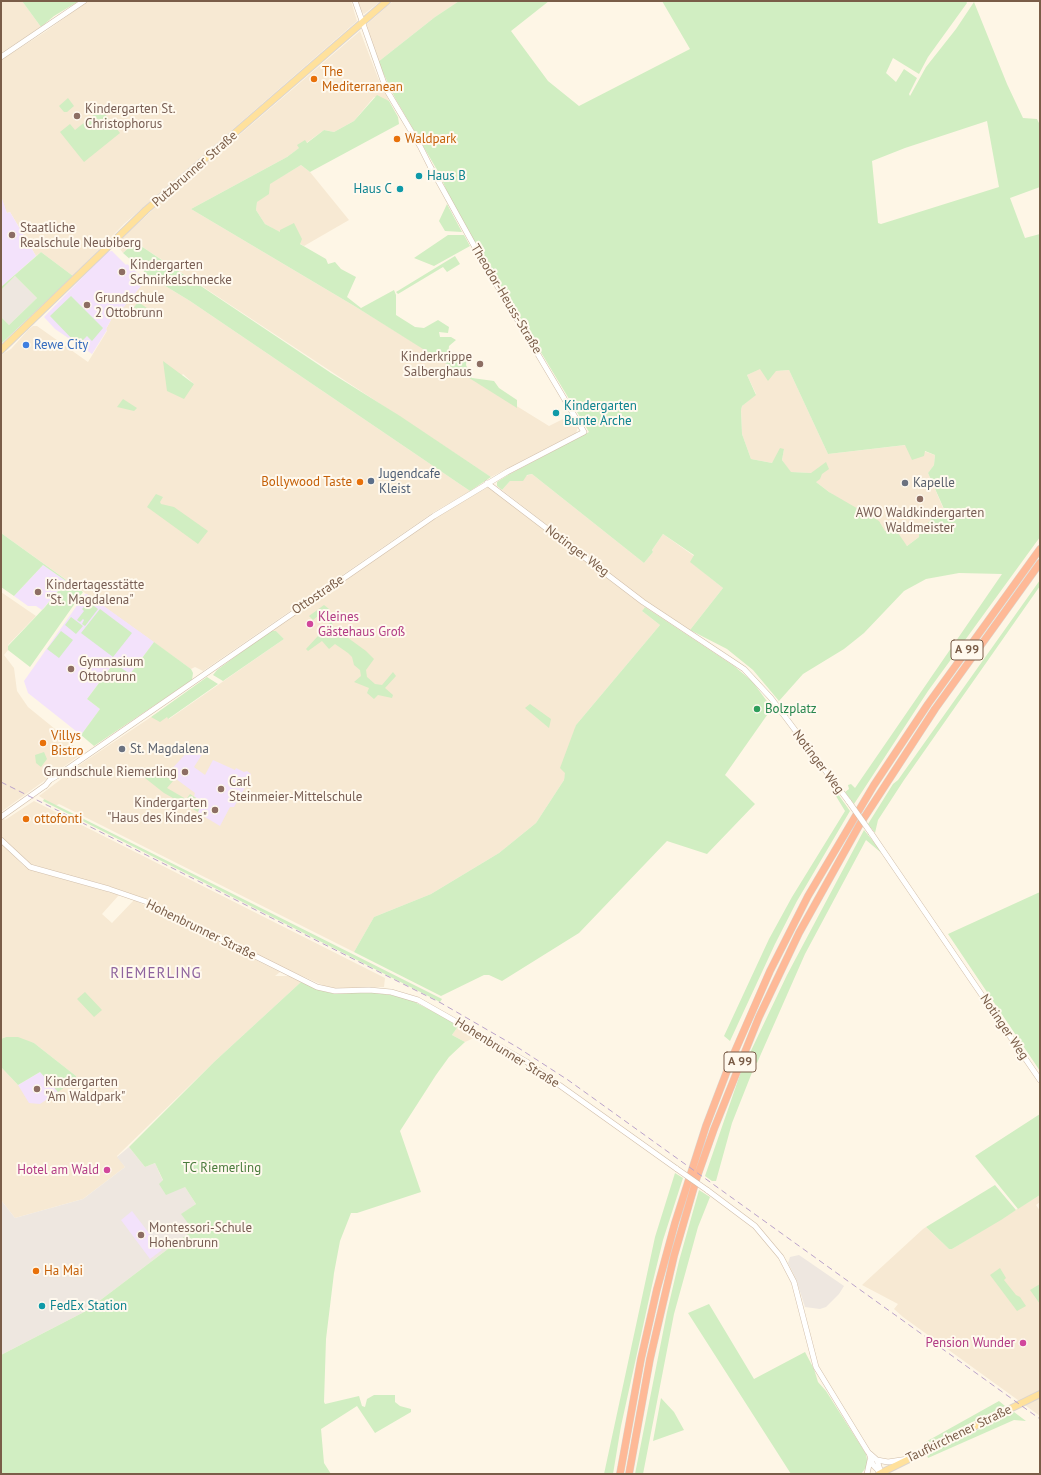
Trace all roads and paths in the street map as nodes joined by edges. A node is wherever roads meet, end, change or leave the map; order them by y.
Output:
1 (84, 1) edge
2 (355, 1) edge
3 (387, 1) edge
4 (362, 23) junction
5 (1, 57) edge
6 (1, 350) edge
7 (584, 432) joint
8 (488, 483) junction
9 (1040, 549) edge
10 (1040, 563) edge
11 (1040, 572) edge
12 (1025, 584) junction
13 (1, 817) edge
14 (1, 840) edge
15 (1040, 1080) edge
16 (1040, 1394) edge
17 (868, 1452) junction
18 (911, 1458) junction
19 (870, 1459) junction
20 (877, 1460) junction
21 (620, 1474) edge
22 (629, 1474) edge
23 (867, 1474) edge
24 (880, 1474) edge

1 - 5 street
2 - 4 street, Theodor-Heuss-Straße
3 - 4 main road, Putzbrunner Straße
4 - 6 main road, Putzbrunner Straße
4 - 7 street, Theodor-Heuss-Straße
7 - 8 street, Ottostraße
8 - 13 street, Ottostraße
8 - 15 street, Notinger Weg, bridge
9 - 21 highway, A 99
10 - 12 highway, A 99
11 - 12 highway
12 - 22 highway, A 99
14 - 17 street, Hohenbrunner Straße, bridge
16 - 18 main road, Taufkirchener Straße
17 - 19 street, Hohenbrunner Straße
17 - 20 street, Hohenbrunner Straße
18 - 20 street
18 - 24 main road, Taufkirchener Straße
19 - 23 street, Hohenbrunner Straße
19 - 24 street, Hohenbrunner Straße
20 - 24 street

